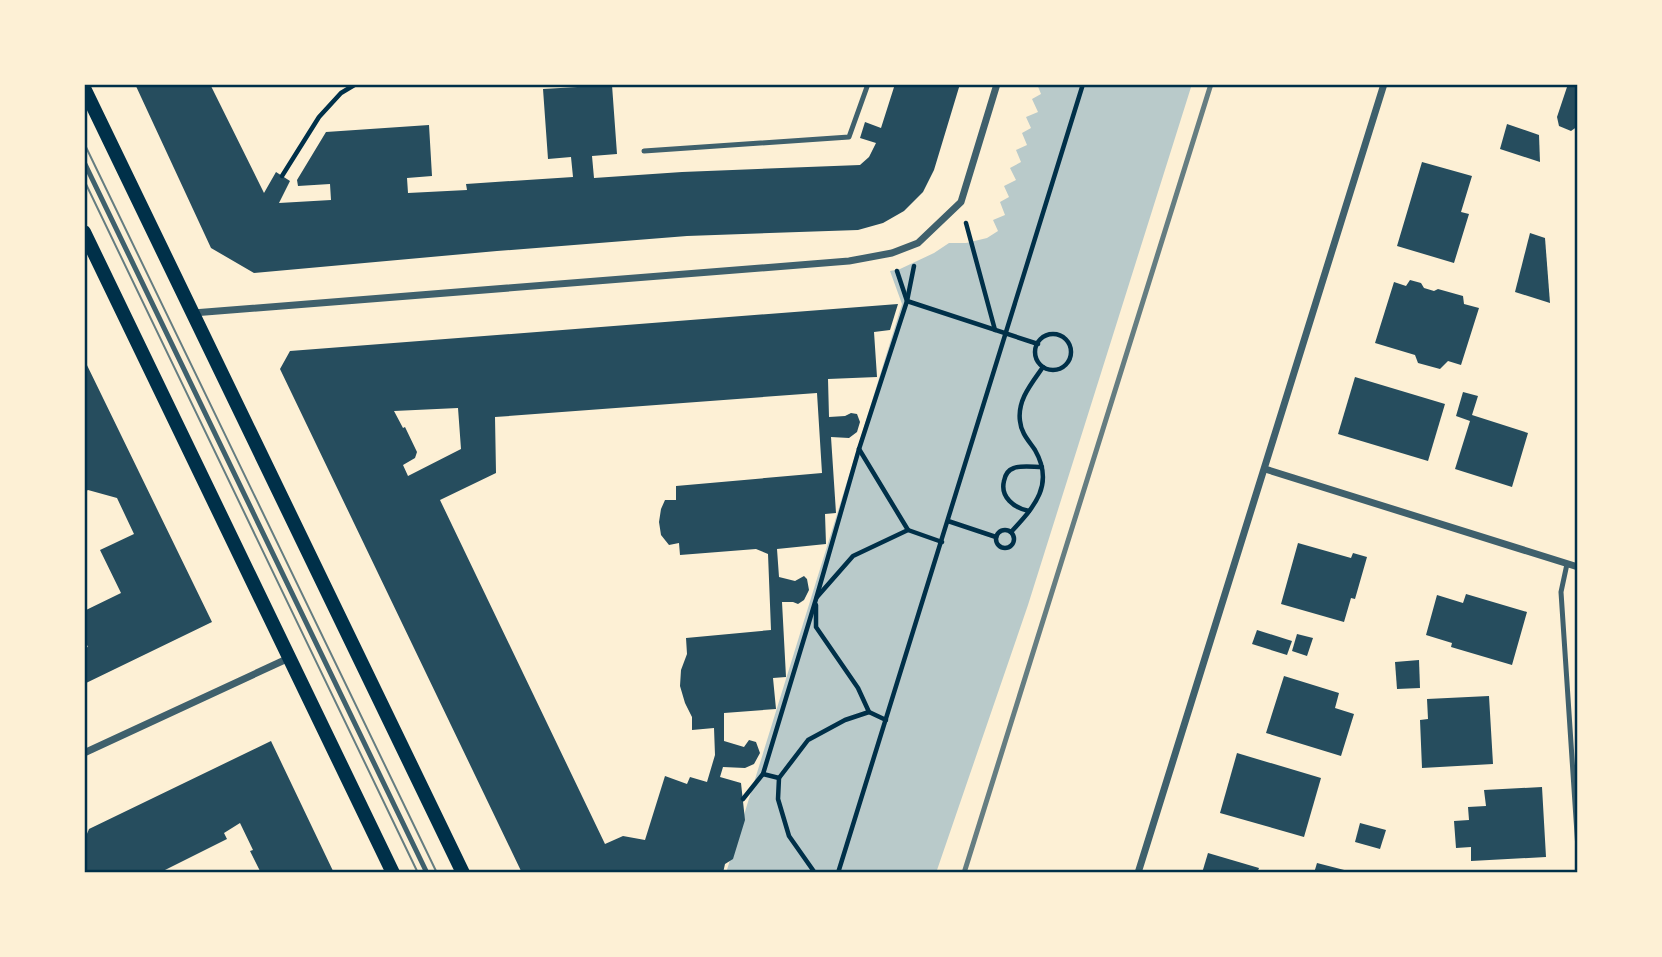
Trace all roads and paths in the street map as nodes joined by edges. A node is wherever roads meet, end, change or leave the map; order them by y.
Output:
1 (356, 84) edge
2 (868, 84) edge
3 (998, 84) edge
4 (1083, 84) edge
5 (1384, 84) edge
6 (84, 88) edge
7 (644, 151) dead end
8 (84, 162) edge
9 (282, 176) dead end
10 (961, 202) junction
11 (84, 232) edge
12 (918, 243) junction
13 (892, 253) junction
14 (907, 301) junction
15 (192, 313) junction
16 (995, 330) junction
17 (1007, 334) junction
18 (1038, 344) junction
19 (1043, 367) junction
20 (859, 449) junction
21 (1042, 467) junction
22 (1265, 469) junction
23 (1030, 512) junction
24 (948, 521) junction
25 (908, 530) junction
26 (1011, 532) junction
27 (996, 537) junction
28 (942, 542) junction
29 (1567, 564) junction
30 (1578, 567) edge
31 (816, 598) junction
32 (289, 658) junction
33 (869, 712) junction
34 (886, 720) junction
35 (84, 753) edge
36 (763, 774) junction
37 (779, 778) junction
38 (743, 799) dead end
39 (1578, 849) edge
40 (393, 873) edge
41 (427, 873) edge
42 (463, 873) edge
43 (816, 873) edge
44 (838, 873) edge
45 (1138, 873) edge

1 - 9 path
2 - 7 lane
3 - 10 street
4 - 17 path
5 - 22 street
6 - 15 main road
8 - 41 lane
10 - 12 street
10 - 16 path
11 - 32 main road
12 - 13 street
12 - 14 path
13 - 14 path
13 - 15 street
14 - 16 path
14 - 20 path
15 - 42 main road
16 - 17 path
17 - 18 path
17 - 24 path
18 - 19 path
18 - 19 path
19 - 21 path
20 - 25 path
20 - 31 path
21 - 23 path
21 - 23 path
22 - 29 street
22 - 45 street
23 - 26 path
24 - 27 path
24 - 28 path
25 - 28 path
25 - 31 path
26 - 27 path
26 - 27 path
28 - 34 path
29 - 30 street
29 - 39 lane
31 - 33 path
31 - 36 path
32 - 35 street
32 - 40 main road
33 - 34 path
33 - 37 path
34 - 44 path
36 - 37 path
36 - 38 path
37 - 43 path

